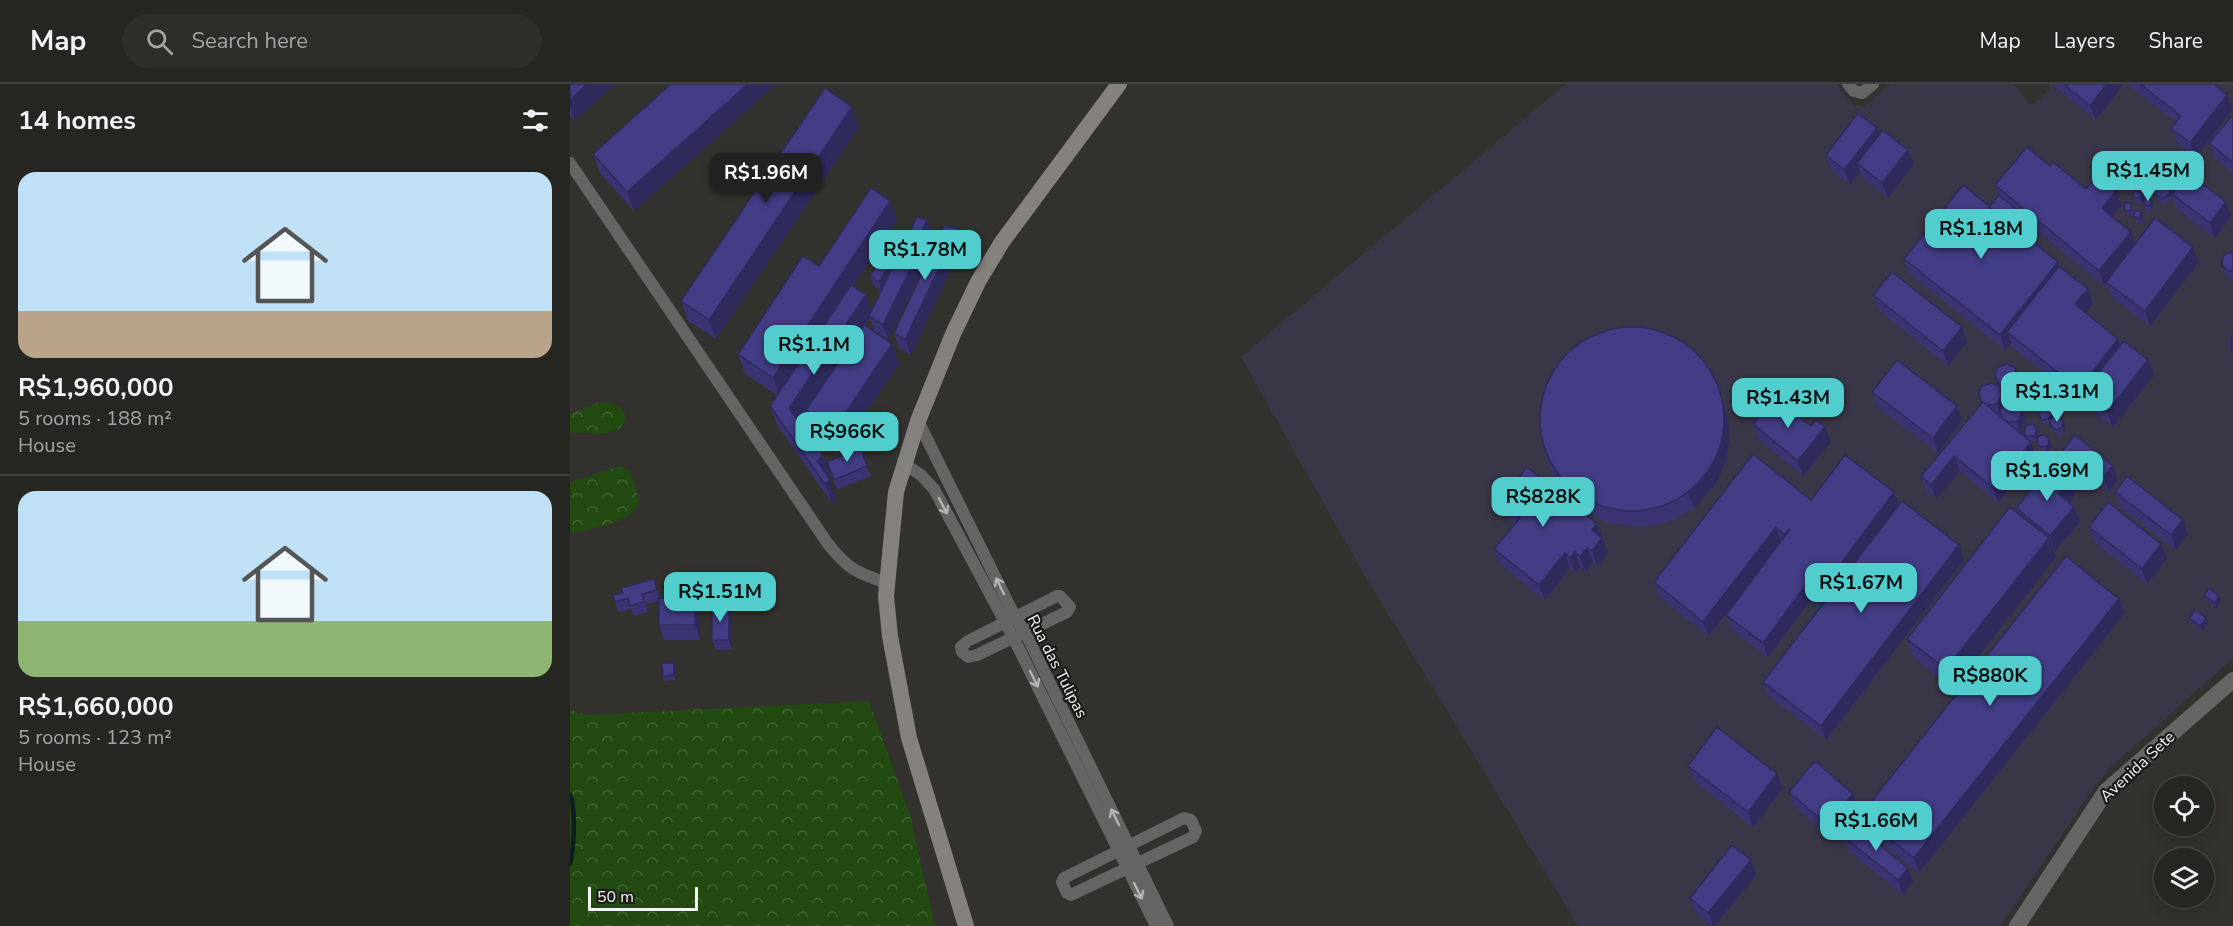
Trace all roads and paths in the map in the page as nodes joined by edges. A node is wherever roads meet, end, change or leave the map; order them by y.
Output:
1 (1119, 84) edge
2 (1848, 84) edge
3 (1873, 84) edge
4 (570, 163) edge
5 (918, 421) junction
6 (904, 464) junction
7 (887, 583) junction
8 (1010, 620) junction
9 (1025, 632) junction
10 (1014, 639) junction
11 (2233, 680) edge
12 (1124, 849) junction
13 (1133, 867) junction
14 (966, 926) edge
15 (1156, 926) edge
16 (1168, 926) edge
17 (2017, 926) edge

1 - 5 main road
2 - 3 street
4 - 7 street
5 - 6 main road
8 -> 5 street, Rua das Tulipas
6 - 7 main road
6 -> 8 street, Rua das Tulipas
7 - 14 main road
8 - 9 street, Rua das Tulipas
8 - 9 street
8 - 10 street, Rua das Tulipas
8 - 10 street
9 - 10 street
12 -> 9 street, Rua das Tulipas
10 -> 12 street, Rua das Tulipas
11 - 17 street, Avenida Sete
12 - 13 street, Rua das Tulipas
12 - 13 street
12 - 13 street
13 -> 15 street, Rua das Tulipas
13 - 16 street, Rua das Tulipas

